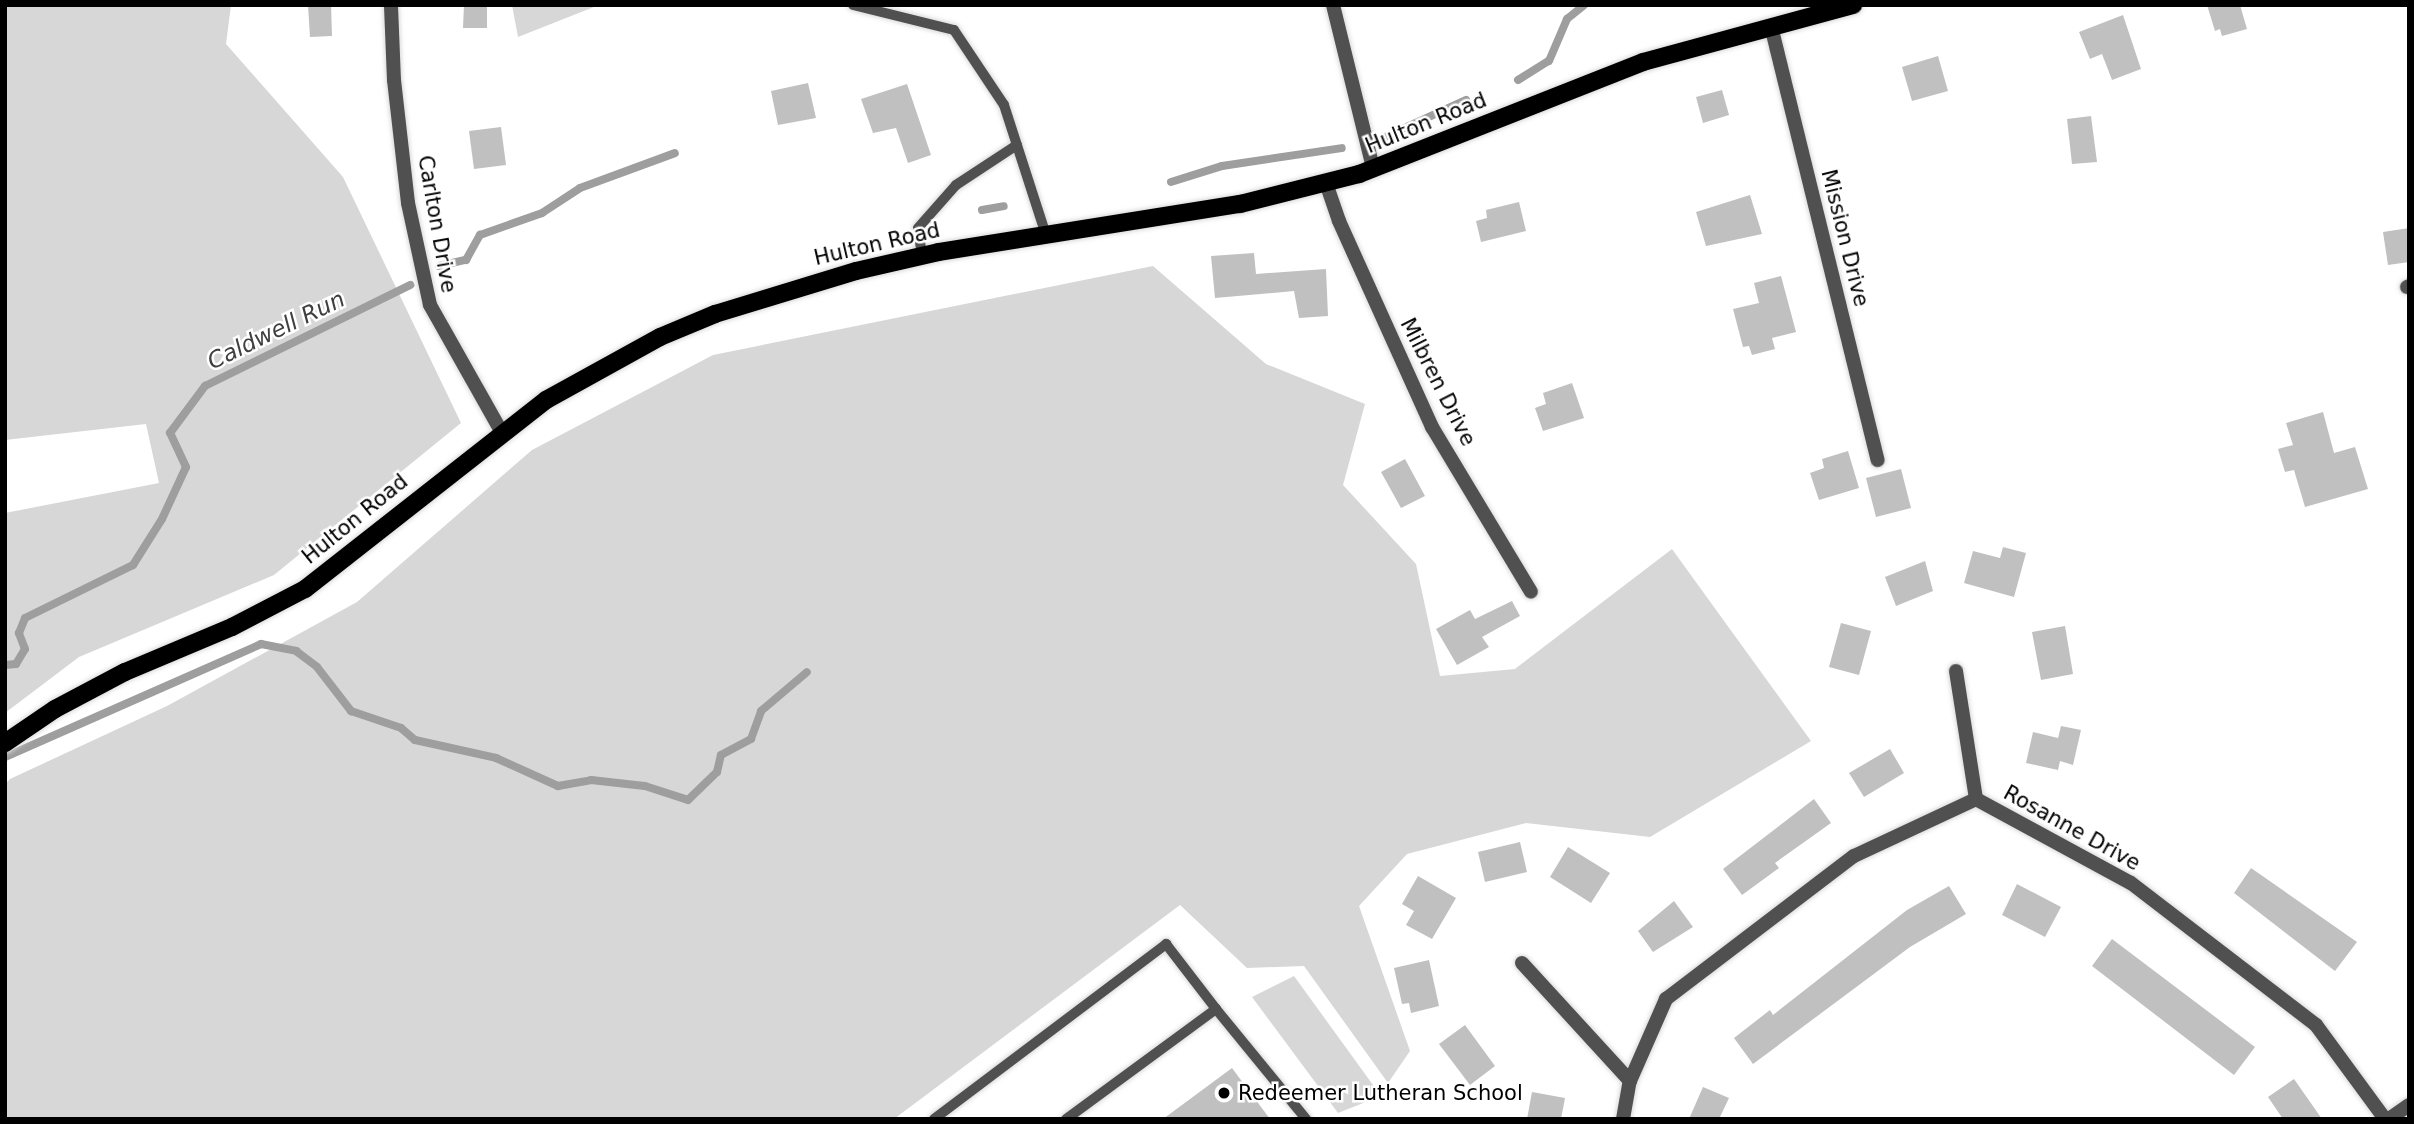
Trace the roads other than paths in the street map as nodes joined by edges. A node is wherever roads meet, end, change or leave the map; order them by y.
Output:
1 (853, 5) edge
2 (1333, 5) edge
3 (1853, 5) edge
4 (391, 6) edge
5 (1772, 26) junction
6 (1017, 145) junction
7 (1373, 168) junction
8 (1326, 183) junction
9 (1046, 235) junction
10 (922, 256) junction
11 (501, 431) junction
12 (1878, 460) dead end
13 (1531, 592) dead end
14 (1956, 671) dead end
15 (5, 743) edge
16 (1976, 799) junction
17 (1522, 963) dead end
18 (1216, 1009) junction
19 (1630, 1081) junction
20 (2409, 1105) edge
21 (934, 1119) edge
22 (1066, 1119) edge
23 (1306, 1119) edge
24 (1623, 1119) edge
25 (2387, 1119) edge

1 - 6 lane
2 - 7 street
3 - 5 main road, Hulton Road
4 - 11 street, Carlton Drive
5 - 7 main road, Hulton Road
5 - 12 street, Mission Drive
6 - 9 lane
6 - 10 lane
7 - 8 main road, Hulton Road
8 - 9 main road, Hulton Road
8 - 13 street, Milbren Drive
9 - 10 main road, Hulton Road
10 - 11 main road, Hulton Road
11 - 15 main road, Hulton Road
14 - 16 street
16 - 19 street, Rosanne Drive
16 - 25 street, Rosanne Drive
17 - 19 street
18 - 21 lane
18 - 22 lane
18 - 23 lane
19 - 24 street, Rosanne Drive
20 - 25 street

